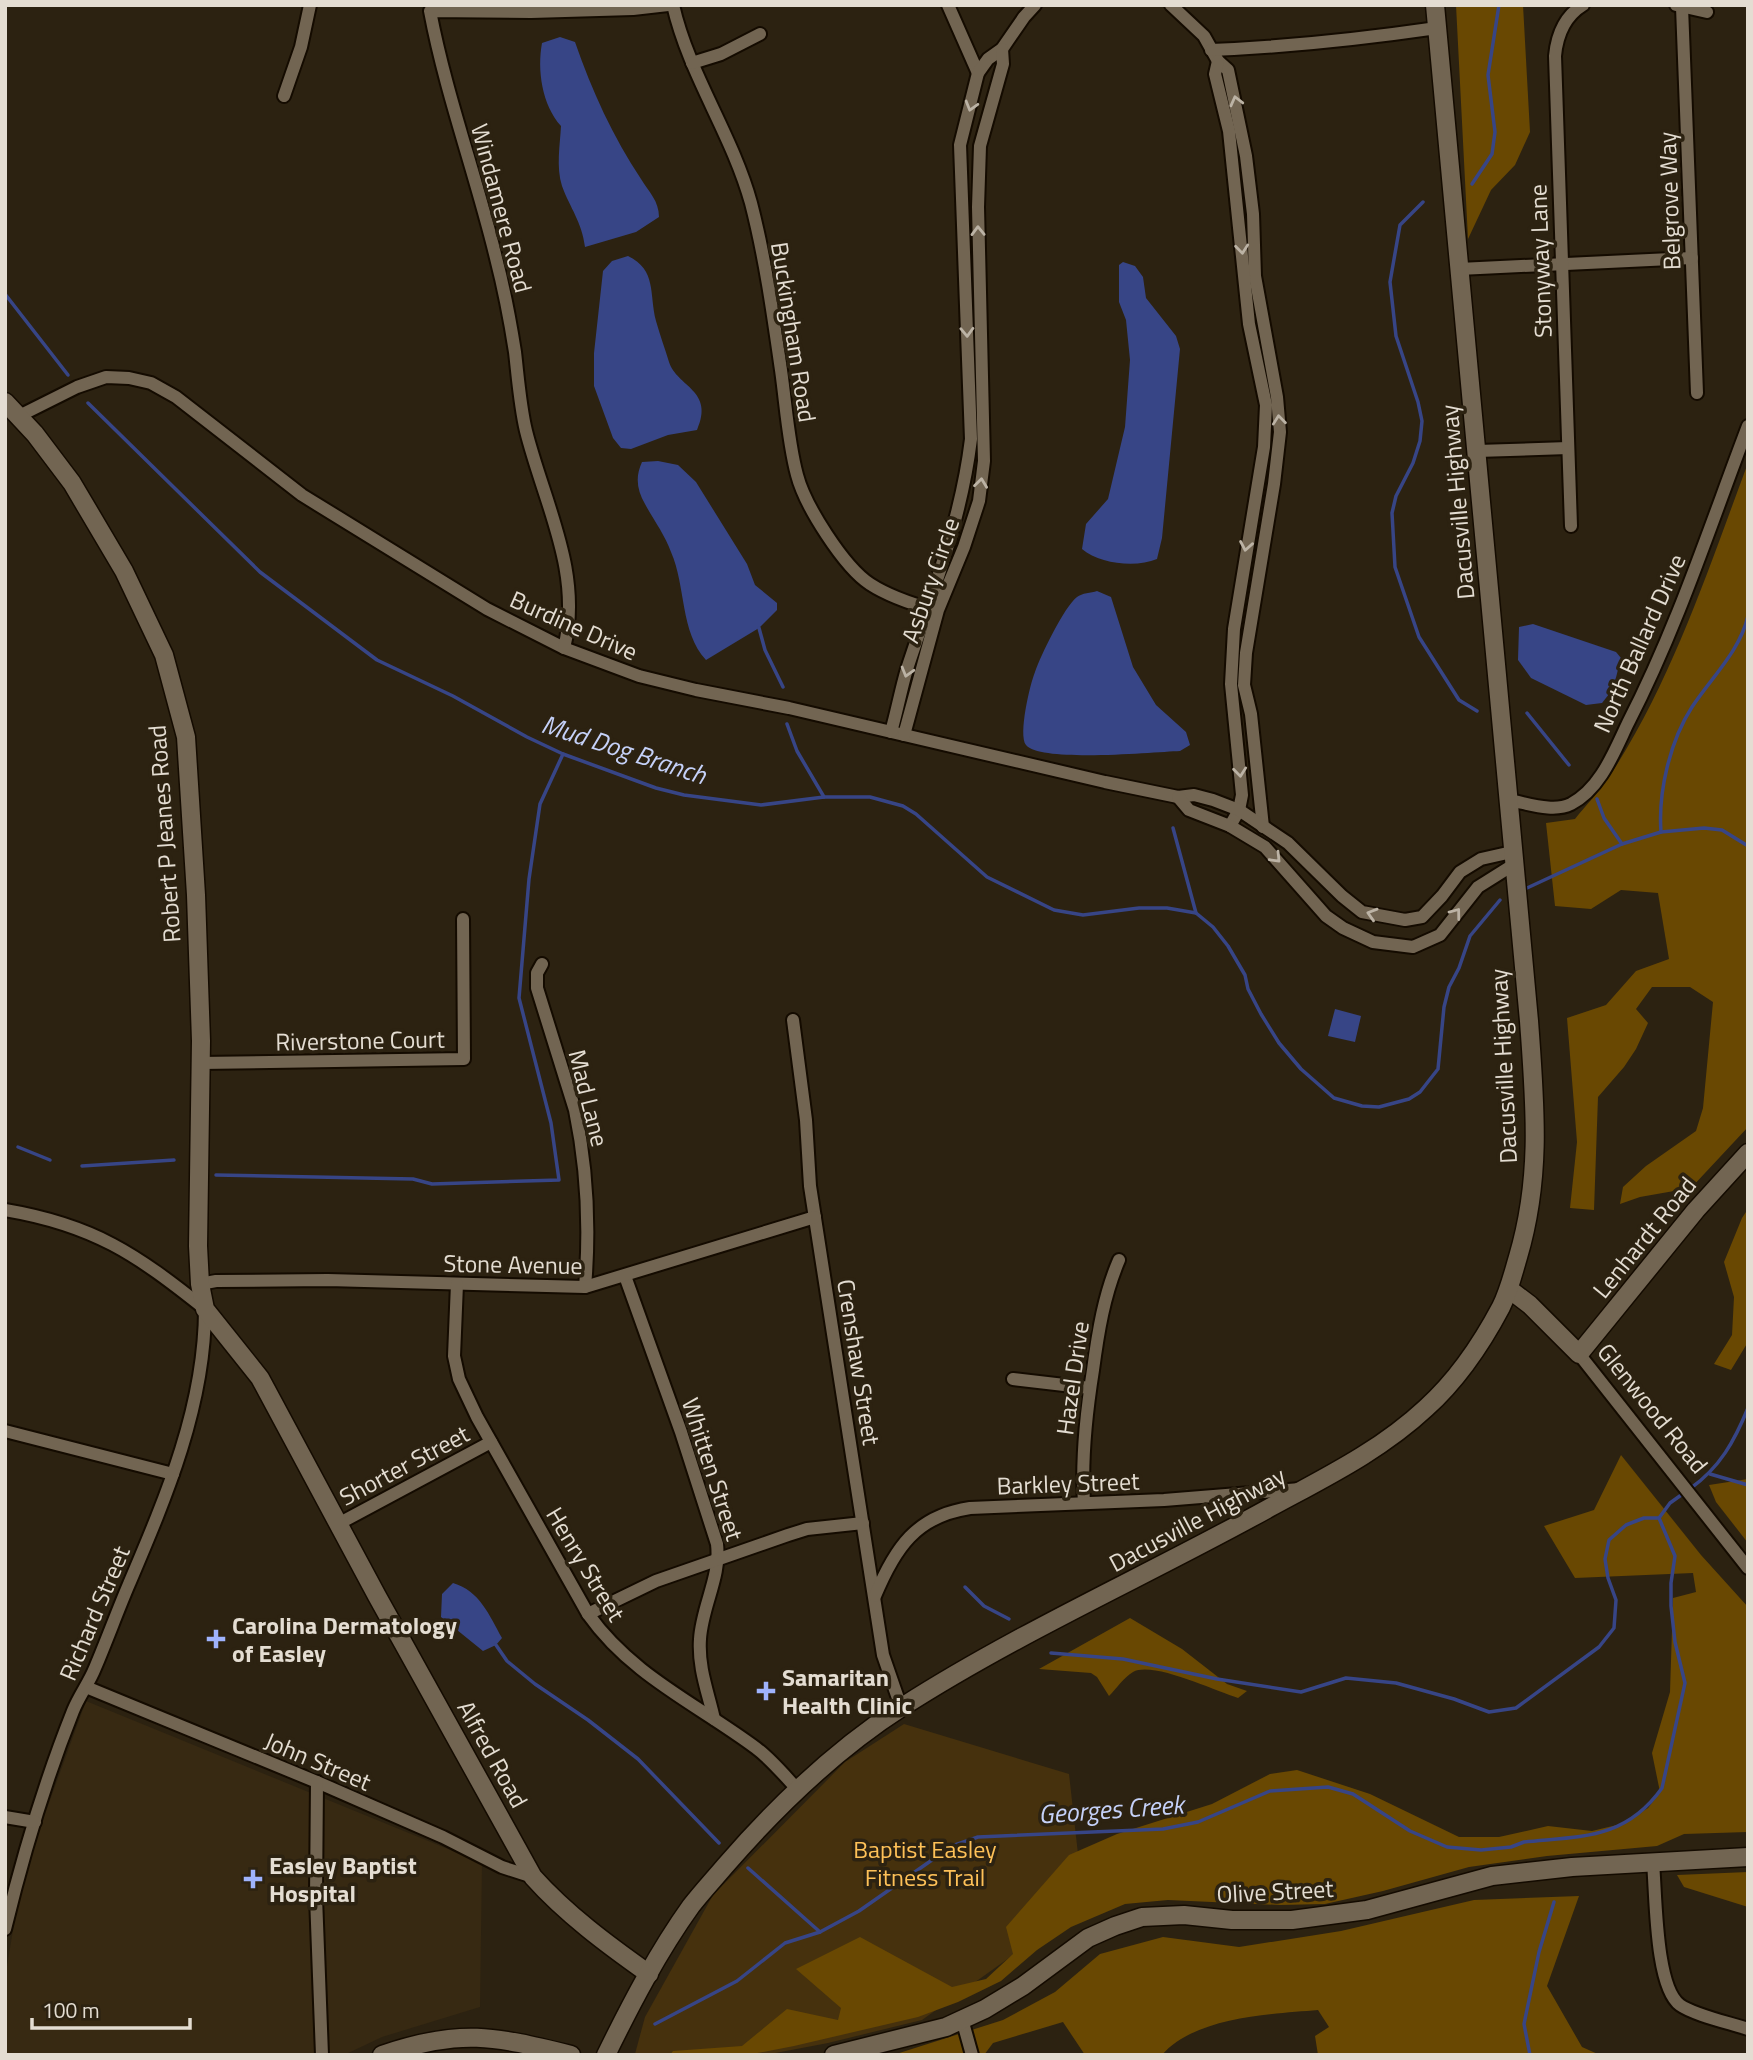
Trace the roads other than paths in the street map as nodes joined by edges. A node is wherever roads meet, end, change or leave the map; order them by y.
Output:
1 (310, 5) edge
2 (670, 5) edge
3 (948, 5) edge
4 (1035, 5) edge
5 (1171, 5) edge
6 (1435, 5) edge
7 (1583, 5) edge
8 (1679, 6) edge
9 (430, 8) edge
10 (1707, 12) dead end
11 (1437, 28) junction
12 (760, 34) dead end
13 (1002, 49) junction
14 (1214, 55) junction
15 (692, 64) junction
16 (978, 72) junction
17 (284, 96) dead end
18 (1236, 130) junction
19 (1246, 156) junction
20 (1232, 157) junction
21 (962, 207) junction
22 (978, 207) junction
23 (1253, 214) junction
24 (1238, 216) junction
25 (1692, 258) junction
26 (1561, 264) junction
27 (1460, 269) junction
28 (1266, 335) junction
29 (1252, 338) junction
30 (982, 376) junction
31 (968, 377) junction
32 (1267, 377) junction
33 (1697, 393) dead end
34 (5, 402) edge
35 (19, 416) junction
36 (1748, 426) edge
37 (978, 438) junction
38 (1568, 448) junction
39 (1477, 451) junction
40 (1263, 452) junction
41 (1278, 454) junction
42 (1253, 508) junction
43 (1270, 512) junction
44 (1571, 526) dead end
45 (933, 609) junction
46 (1234, 622) junction
47 (1250, 626) junction
48 (564, 649) junction
49 (1238, 685) junction
50 (898, 733) junction
51 (1178, 797) junction
52 (1508, 800) junction
53 (1239, 810) junction
54 (1230, 826) junction
55 (1263, 827) junction
56 (1512, 859) junction
57 (463, 919) dead end
58 (542, 964) dead end
59 (793, 1020) dead end
60 (200, 1063) junction
61 (1748, 1153) edge
62 (5, 1210) edge
63 (815, 1217) junction
64 (1119, 1260) dead end
65 (625, 1276) junction
66 (200, 1284) junction
67 (457, 1284) junction
68 (585, 1287) junction
69 (1509, 1289) junction
70 (205, 1310) junction
71 (1579, 1354) junction
72 (1013, 1379) dead end
73 (1090, 1388) junction
74 (5, 1431) edge
75 (491, 1442) junction
76 (173, 1474) junction
77 (1306, 1489) junction
78 (1084, 1503) junction
79 (863, 1523) junction
80 (338, 1524) junction
81 (719, 1559) junction
82 (1748, 1569) edge
83 (875, 1596) junction
84 (588, 1615) junction
85 (86, 1687) junction
86 (901, 1707) junction
87 (714, 1719) junction
88 (317, 1782) junction
89 (798, 1790) junction
90 (5, 1816) edge
91 (34, 1822) junction
92 (1748, 1857) edge
93 (1653, 1863) junction
94 (533, 1877) junction
95 (5, 1929) edge
96 (649, 1973) junction
97 (962, 2019) junction
98 (1748, 2029) edge
99 (322, 2055) edge
100 (383, 2055) edge
101 (572, 2055) edge
102 (606, 2055) edge
103 (834, 2055) edge
104 (972, 2055) edge

1 - 17 street
2 - 9 street, Windamere Road
2 - 15 street, Buckingham Road
3 - 16 street
4 - 13 street, Asbury Circle
5 - 14 street
6 - 11 street, Dacusville Highway
7 - 26 street, Stonyway Lane
8 - 10 street
8 - 25 street, Belgrove Way
9 - 48 street, Windamere Road
11 - 14 street
11 - 27 street, Dacusville Highway
12 - 15 street
13 - 16 street, Asbury Circle
13 - 22 street, Asbury Circle
14 - 18 street
15 - 45 street, Buckingham Road
16 -> 21 street, Asbury Circle
18 - 19 street
18 - 20 street
19 - 20 street
19 - 23 street
20 - 24 street
21 - 22 street
21 -> 31 street, Asbury Circle
30 -> 22 street, Asbury Circle
23 - 24 street
23 - 28 street
24 -> 29 street
25 - 26 street
25 - 33 street, Belgrove Way
26 - 27 street
26 - 38 street, Stonyway Lane
27 - 39 street, Dacusville Highway
28 - 29 street
28 - 32 street
29 - 32 street
30 - 31 street
30 - 37 street, Asbury Circle
31 - 37 street, Asbury Circle
32 - 40 street
41 -> 32 street
34 - 35 street, Robert P Jeanes Road
35 - 48 street, Burdine Drive
35 - 60 street, Robert P Jeanes Road
36 - 52 street, North Ballard Drive
37 - 45 street, Asbury Circle
38 - 39 street
38 - 44 street, Stonyway Lane
39 - 52 street, Dacusville Highway
40 - 41 street
40 - 42 street
41 - 43 street
42 - 43 street
42 -> 46 street
43 - 47 street
45 - 50 street, Asbury Circle
46 - 47 street
46 - 49 street
47 - 49 street
48 - 50 street, Burdine Drive
49 -> 53 street
49 - 55 street
50 - 51 street, Burdine Drive
51 - 53 street, Burdine Drive
51 - 54 street, Burdine Drive
52 - 56 street, Dacusville Highway
53 - 54 street
53 - 55 street, Burdine Drive
54 -> 56 street, Burdine Drive
56 -> 55 street, Burdine Drive
56 - 69 street, Dacusville Highway
57 - 60 street, Riverstone Court
58 - 68 street, Mad Lane
59 - 63 street, Crenshaw Street
60 - 66 street, Robert P Jeanes Road
61 - 71 street, Lenhardt Road
62 - 70 street
63 - 65 street, Stone Avenue
63 - 79 street, Crenshaw Street
64 - 73 street, Hazel Drive
65 - 68 street, Stone Avenue
65 - 81 street, Whitten Street
66 - 67 street, Stone Avenue
66 - 70 street, Robert P Jeanes Road
67 - 68 street, Stone Avenue
67 - 75 street, Henry Street
69 - 71 street, Glenwood Road
69 - 77 street, Dacusville Highway
70 - 76 street, Richard Street
70 - 80 street, Alfred Road
71 - 82 street, Glenwood Road
72 - 73 street
73 - 78 street, Hazel Drive
74 - 76 street
75 - 80 street, Shorter Street
75 - 84 street, Henry Street
76 - 85 street, Richard Street
77 - 78 street, Barkley Street
77 - 86 street, Dacusville Highway
78 - 83 street, Barkley Street
79 - 81 street
79 - 83 street, Crenshaw Street
80 - 94 street, Alfred Road
81 - 84 street
81 - 87 street, Whitten Street
83 - 86 street, Crenshaw Street
84 - 87 street, Henry Street
85 - 88 street, John Street
85 - 91 street, Richard Street
86 - 89 street, Dacusville Highway
87 - 89 street, Henry Street
88 - 94 street, John Street
88 - 99 street
89 - 96 street, Dacusville Highway
90 - 91 street
91 - 95 street, Richard Street
92 - 93 street, Olive Street
93 - 97 street, Olive Street
93 - 98 street
94 - 96 street, Alfred Road
96 - 102 street, Dacusville Highway
97 - 103 street, Olive Street
97 - 104 street
100 - 101 street

